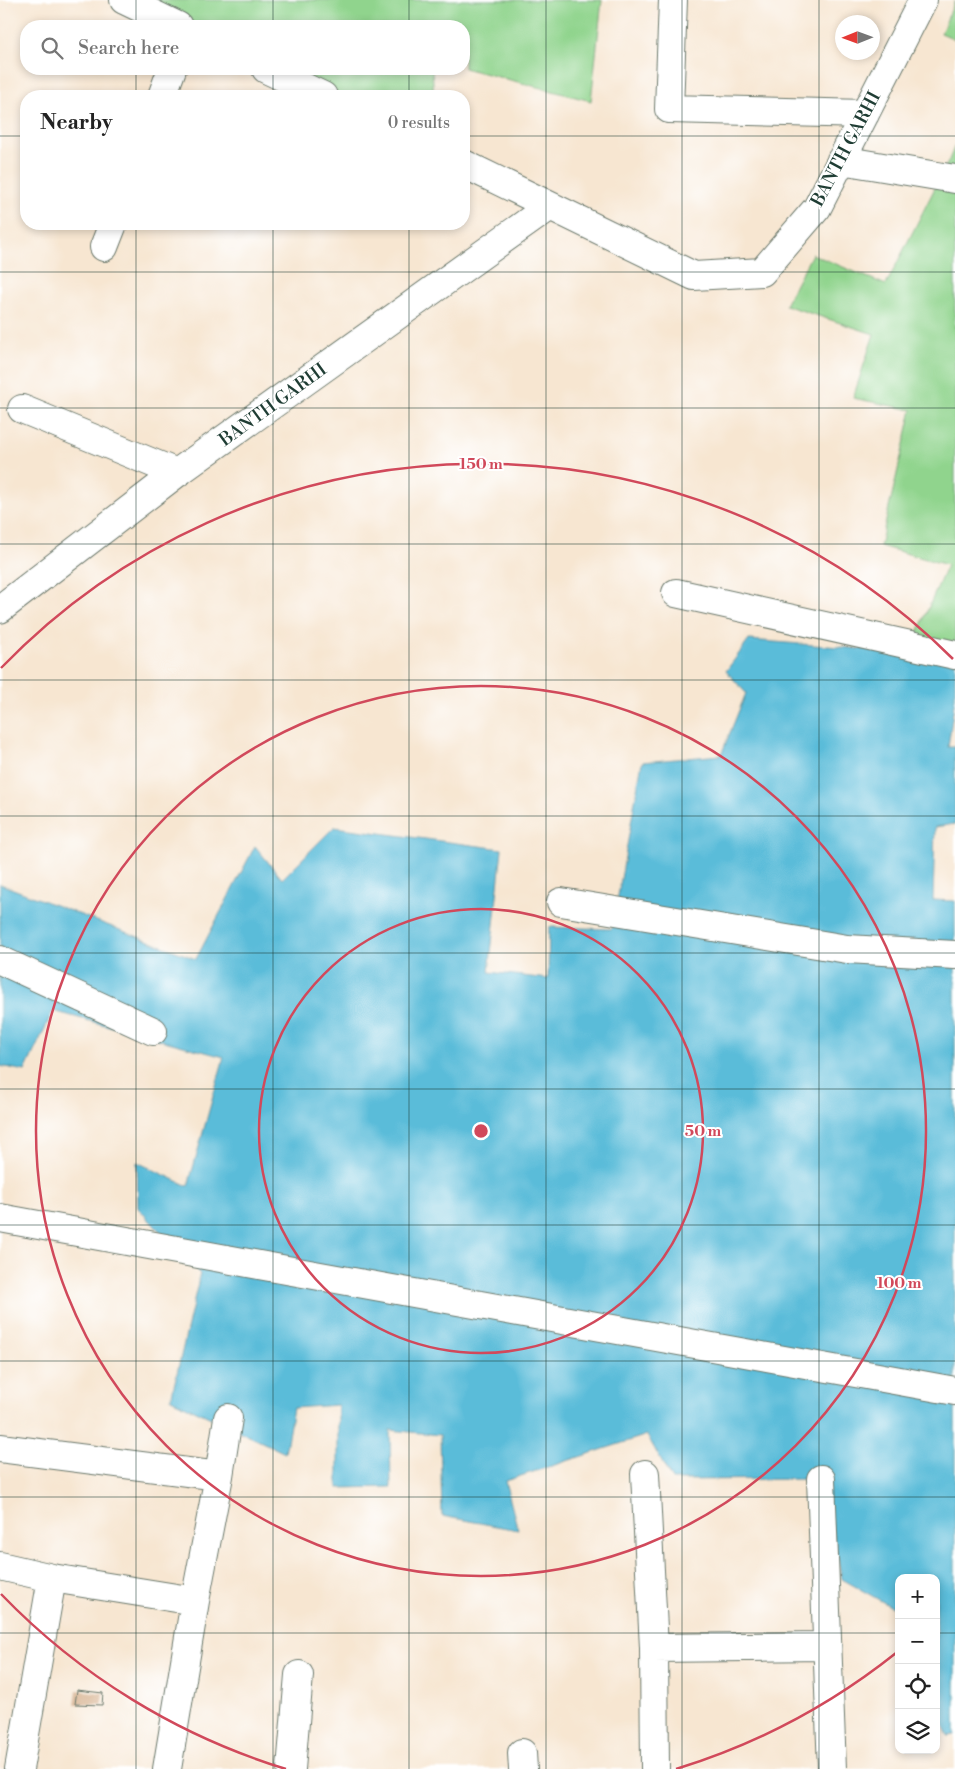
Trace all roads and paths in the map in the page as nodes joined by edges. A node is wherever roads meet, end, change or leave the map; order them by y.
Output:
1 (124, 0) edge
2 (673, 0) edge
3 (923, 0) edge
4 (166, 20) edge
5 (170, 75) edge
6 (279, 75) edge
7 (164, 90) edge
8 (310, 90) edge
9 (865, 114) junction
10 (841, 160) junction
11 (470, 167) edge
12 (955, 180) edge
13 (550, 206) junction
14 (22, 409) dead end
15 (177, 473) junction
16 (676, 593) dead end
17 (0, 608) edge
18 (955, 655) edge
19 (561, 902) dead end
20 (955, 954) edge
21 (0, 960) edge
22 (153, 1031) dead end
23 (0, 1218) edge
24 (955, 1391) edge
25 (228, 1418) dead end
26 (0, 1448) edge
27 (645, 1474) dead end
28 (219, 1476) junction
29 (821, 1479) dead end
30 (0, 1566) edge
31 (52, 1578) junction
32 (195, 1601) junction
33 (826, 1646) junction
34 (654, 1648) junction
35 (299, 1675) dead end
36 (19, 1769) edge
37 (167, 1769) edge
38 (291, 1769) edge
39 (655, 1769) edge
40 (832, 1769) edge

1 - 4 street
2 - 9 street
3 - 9 street, BANTH GARHI
5 - 7 street
6 - 8 street
9 - 10 street, BANTH GARHI
10 - 12 street
10 - 13 street, BANTH GARHI
11 - 13 street, BANTH GARHI
13 - 15 street, BANTH GARHI
14 - 15 street
15 - 17 street, BANTH GARHI
16 - 18 street
19 - 20 street
21 - 22 street
23 - 24 street
25 - 28 street
26 - 28 street
27 - 34 street
28 - 32 street
29 - 33 street
30 - 31 street
31 - 32 street
31 - 36 street
32 - 37 street
33 - 34 street
33 - 40 street
34 - 39 street
35 - 38 street

